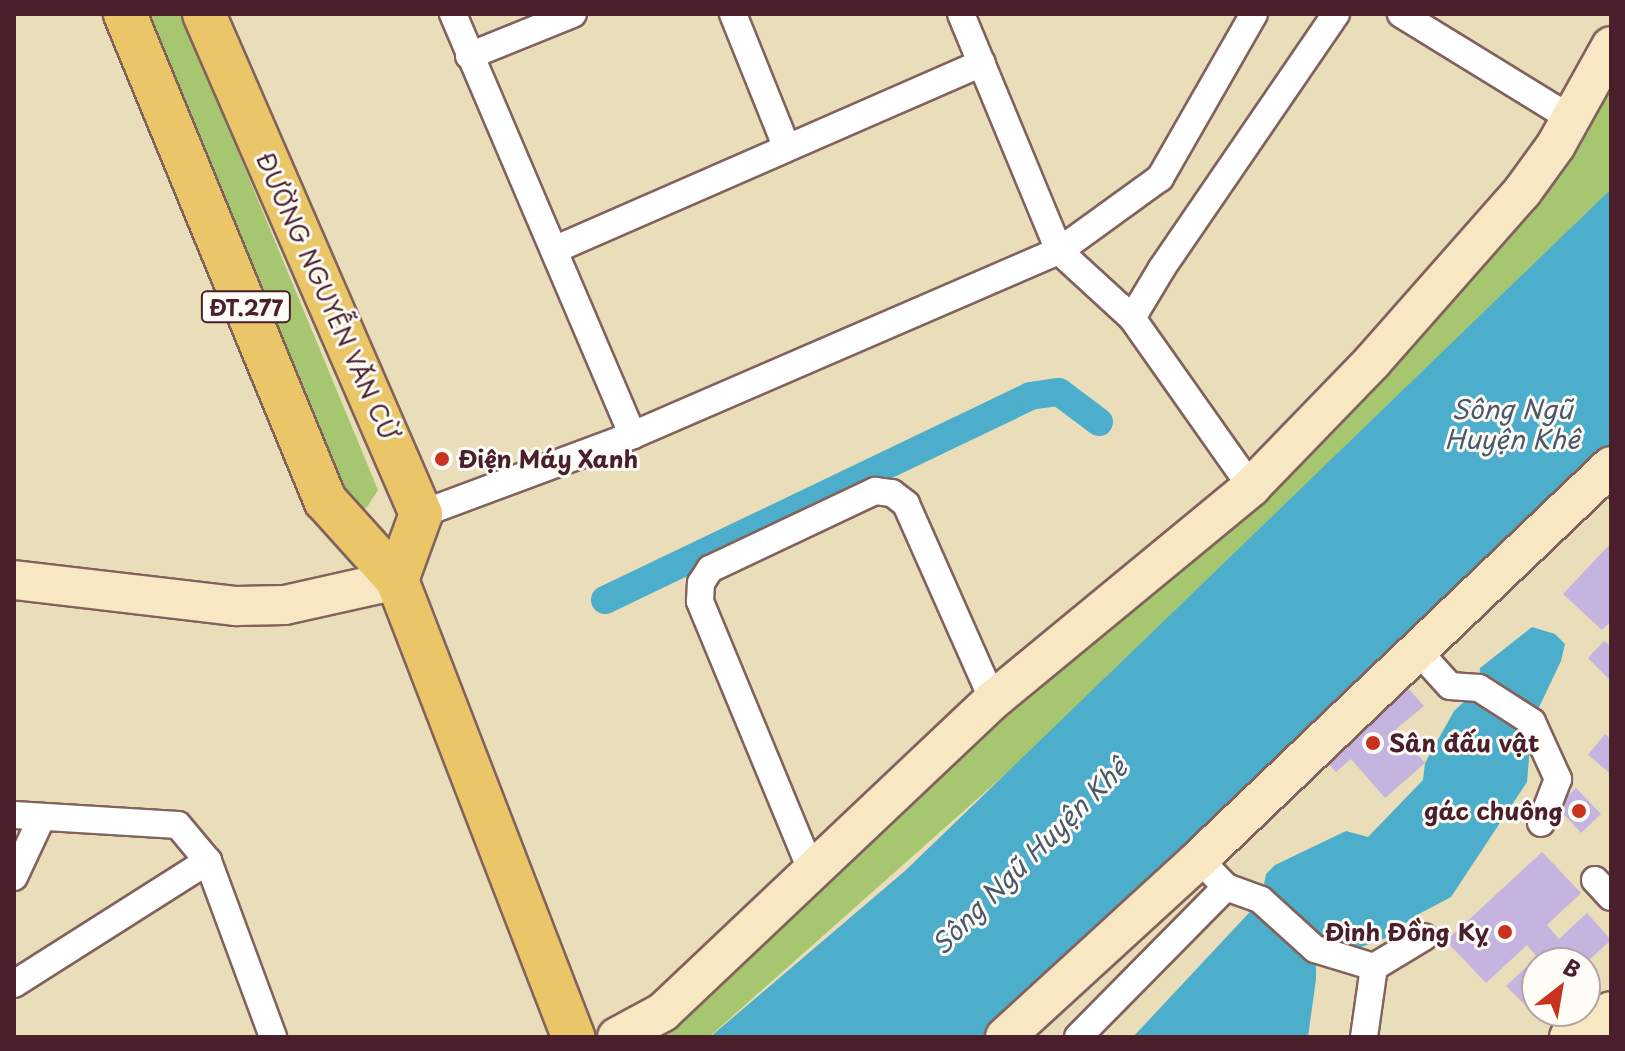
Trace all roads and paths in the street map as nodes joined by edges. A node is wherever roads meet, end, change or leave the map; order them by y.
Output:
1 (125, 14) edge
2 (204, 14) edge
3 (453, 14) edge
4 (573, 14) edge
5 (733, 14) edge
6 (961, 14) edge
7 (1254, 14) edge
8 (1336, 14) edge
9 (1401, 14) edge
10 (1611, 46) edge
11 (469, 56) junction
12 (982, 63) junction
13 (1572, 119) junction
14 (787, 148) junction
15 (554, 250) junction
16 (1059, 251) junction
17 (1132, 318) junction
18 (633, 435) junction
19 (1611, 466) edge
20 (1251, 487) junction
21 (421, 514) junction
22 (14, 580) edge
23 (397, 580) junction
24 (1418, 651) junction
25 (993, 700) junction
26 (14, 815) edge
27 (42, 817) junction
28 (1541, 823) dead end
29 (1199, 859) junction
30 (208, 861) junction
31 (812, 872) junction
32 (14, 877) edge
33 (1226, 887) junction
34 (1424, 937) dead end
35 (1374, 967) junction
36 (14, 984) edge
37 (1611, 1011) edge
38 (273, 1037) edge
39 (573, 1037) edge
40 (617, 1037) edge
41 (1005, 1037) edge
42 (1078, 1037) edge
43 (1364, 1037) edge
44 (1569, 1037) edge

1 - 23 main road, ĐT.277
2 - 21 main road, ĐƯỜNG NGUYỄN VĂN CỪ / ĐT.277
3 - 11 street
4 - 11 street
5 - 14 street
6 - 12 street
7 - 16 street
8 - 17 street
9 - 13 street
10 - 13 main road
11 - 15 street
12 - 14 street
12 - 16 street
13 - 20 main road
14 - 15 street
15 - 18 street
16 - 17 street
16 - 18 street
17 - 20 street
18 - 21 street
19 - 24 main road
20 - 25 main road
21 - 23 main road
22 - 23 main road
23 - 39 main road, ĐT.277
24 - 28 street
24 - 29 main road
25 - 31 main road
25 - 31 street
26 - 27 street
27 - 30 street
27 - 32 street
29 - 33 street
29 - 41 main road
30 - 36 street
30 - 38 street
31 - 40 main road
33 - 35 street
33 - 42 street
34 - 35 street
35 - 43 street
37 - 44 main road

